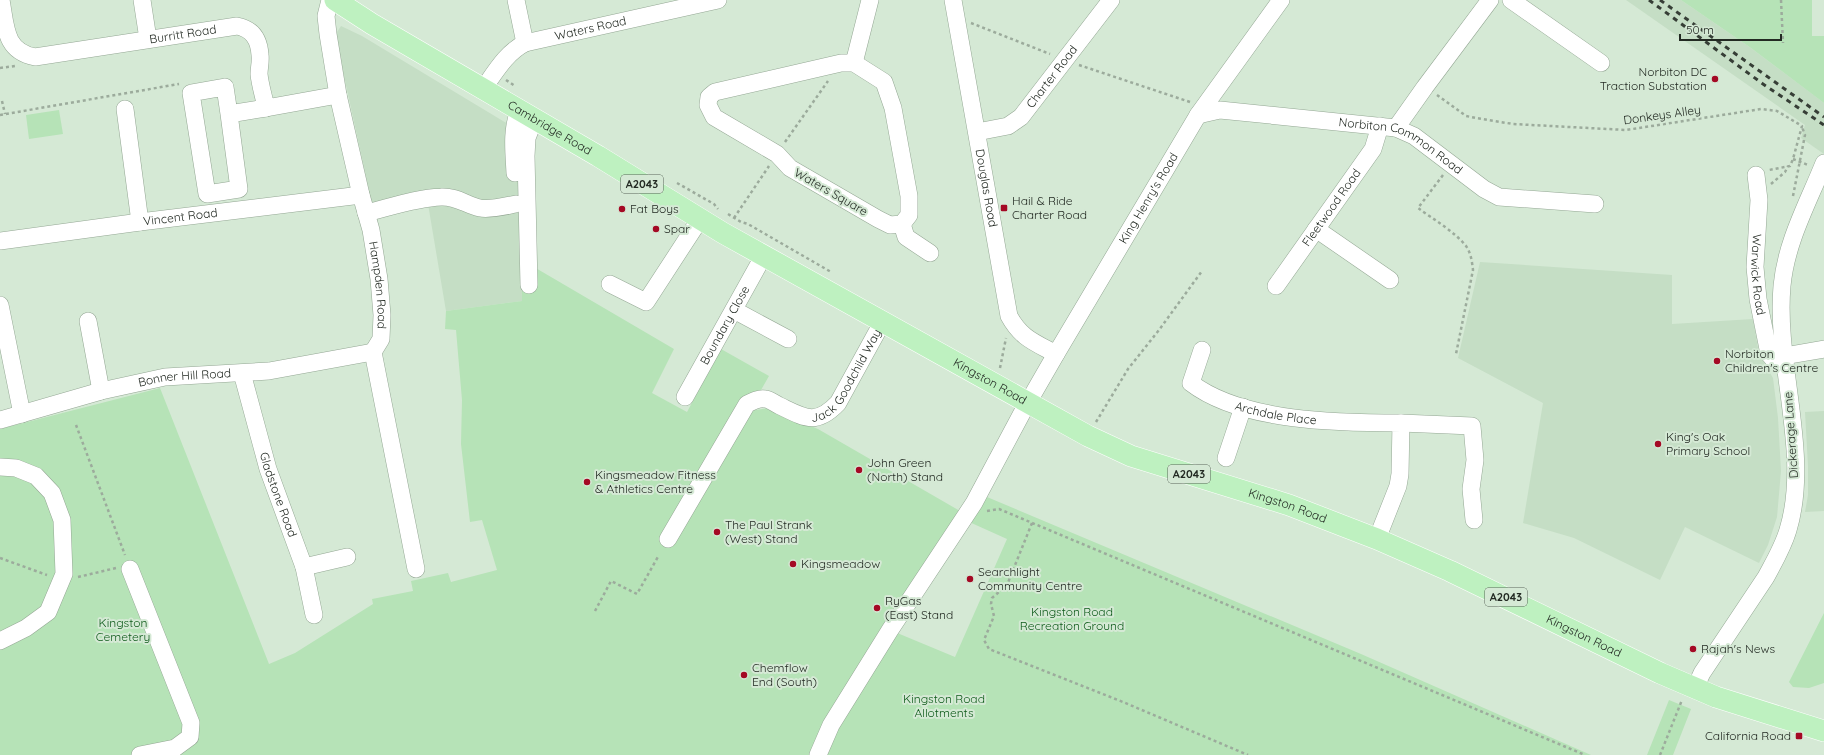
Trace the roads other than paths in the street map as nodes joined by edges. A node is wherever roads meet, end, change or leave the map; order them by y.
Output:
1 (2, 0) edge
2 (142, 0) edge
3 (330, 0) edge
4 (335, 0) edge
5 (516, 0) edge
6 (718, 0) edge
7 (870, 0) edge
8 (953, 0) edge
9 (1111, 0) edge
10 (1281, 0) edge
11 (1490, 0) edge
12 (1511, 0) edge
13 (148, 39) junction
14 (526, 43) junction
15 (848, 63) junction
16 (1601, 63) dead end
17 (483, 89) junction
18 (338, 94) junction
19 (266, 108) junction
20 (125, 109) dead end
21 (229, 114) junction
22 (527, 115) junction
23 (1198, 115) junction
24 (1388, 127) junction
25 (977, 132) junction
26 (1824, 163) edge
27 (1756, 175) road end
28 (361, 195) junction
29 (516, 204) junction
30 (1595, 204) dead end
31 (366, 213) junction
32 (700, 219) junction
33 (140, 222) junction
34 (902, 224) junction
35 (1316, 229) junction
36 (517, 230) dead end
37 (0, 241) edge
38 (766, 245) junction
39 (930, 254) dead end
40 (1390, 280) dead end
41 (610, 284) dead end
42 (529, 285) dead end
43 (1276, 286) dead end
44 (0, 305) edge
45 (734, 310) junction
46 (88, 321) dead end
47 (882, 321) junction
48 (788, 339) dead end
49 (1202, 350) dead end
50 (1824, 350) edge
51 (373, 352) junction
52 (1056, 354) junction
53 (1785, 360) junction
54 (242, 373) junction
55 (101, 391) junction
56 (685, 397) dead end
57 (1027, 404) junction
58 (1242, 407) junction
59 (22, 414) junction
60 (0, 420) edge
61 (1401, 423) junction
62 (1226, 458) dead end
63 (0, 467) edge
64 (1474, 520) dead end
65 (668, 539) dead end
66 (1378, 539) junction
67 (347, 557) dead end
68 (304, 567) junction
69 (130, 569) road end
70 (416, 569) dead end
71 (314, 615) dead end
72 (0, 641) edge
73 (1695, 688) junction
74 (1824, 731) edge
75 (140, 755) edge
76 (818, 755) edge

1 - 13 street, Burritt Road
2 - 13 street
3 - 18 street, Hampden Road
4 - 17 main road, Cambridge Road / A2043
5 - 14 street
6 - 14 street, Waters Road
7 - 15 street
8 - 25 street, Douglas Road
9 - 25 street, Charter Road
10 - 23 street, King Henry's Road
11 - 24 street, Fleetwood Road
12 - 16 street
13 - 19 street, Burritt Road
14 - 17 street, Waters Road
15 - 34 street
15 - 34 street, Waters Square
17 - 22 main road, Cambridge Road / A2043
18 - 19 street
18 - 28 street, Hampden Road
19 - 21 street
20 - 33 street
21 - 21 street
22 - 29 street
22 - 32 main road, Cambridge Road / A2043
22 - 42 street
23 - 24 street, Norbiton Common Road
23 - 52 street, King Henry's Road
24 - 30 street, Norbiton Common Road
24 - 35 street, Fleetwood Road
25 - 52 street, Douglas Road
26 - 53 street, Dickerage Lane
27 - 53 street, Warwick Road
28 - 31 street, Hampden Road
28 - 33 street, Vincent Road
29 - 31 street
29 - 36 street
31 - 51 street, Hampden Road
32 - 38 main road, Cambridge Road / A2043
32 - 41 street
33 - 37 street, Vincent Road
34 - 39 street
35 - 40 street
35 - 43 street, Fleetwood Road
38 - 45 street, Boundary Close
38 - 47 main road, Kingston Road / A2043
44 - 59 street
45 - 48 street
45 - 56 street, Boundary Close
46 - 55 street
47 - 57 main road, Kingston Road / A2043
47 - 65 street, Jack Goodchild Way
49 - 58 street, Archdale Place
50 - 53 street
51 - 54 street, Bonner Hill Road
51 - 70 street
52 - 57 street, King Henry's Road
53 - 73 street, Dickerage Lane
54 - 55 street, Bonner Hill Road
54 - 68 street, Gladstone Road
55 - 59 street, Bonner Hill Road
57 - 66 main road, Kingston Road / A2043
57 - 76 street, King Henry's Road
58 - 61 street, Archdale Place
58 - 62 street
59 - 60 street, Bonner Hill Road
61 - 64 street, Archdale Place
61 - 66 street
63 - 72 street
66 - 73 main road, Kingston Road / A2043
67 - 68 street
68 - 71 street, Gladstone Road
69 - 75 street
73 - 74 main road, Kingston Road / A2043

